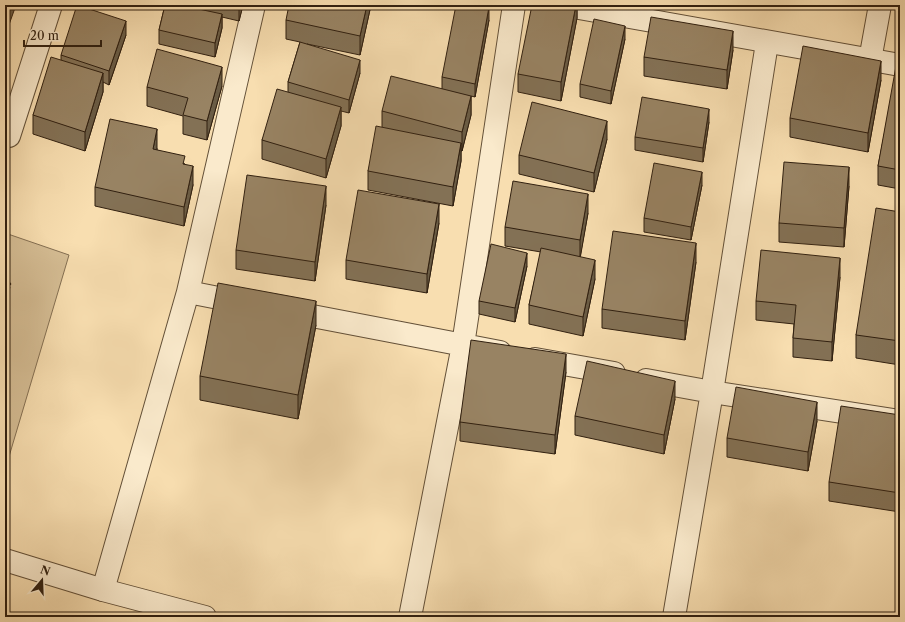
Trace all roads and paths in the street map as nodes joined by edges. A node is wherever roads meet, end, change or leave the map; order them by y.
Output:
1 (51, 5) edge
2 (254, 5) edge
3 (514, 5) edge
4 (562, 5) edge
5 (880, 5) edge
6 (614, 10) edge
7 (767, 43) junction
8 (870, 60) junction
9 (900, 65) edge
10 (5, 135) edge
11 (5, 279) edge
12 (188, 292) junction
13 (5, 302) edge
14 (462, 345) junction
15 (712, 392) junction
16 (900, 420) edge
17 (5, 560) edge
18 (103, 590) junction
19 (206, 617) edge
20 (410, 617) edge
21 (674, 617) edge

1 - 10 street
2 - 12 street
3 - 14 street
4 - 6 street
5 - 8 street
6 - 7 street
7 - 8 street
7 - 15 street
8 - 9 street
11 - 13 path
12 - 14 street
12 - 18 street
14 - 15 street
14 - 20 street
15 - 16 street
15 - 21 street
17 - 18 street
18 - 19 street

